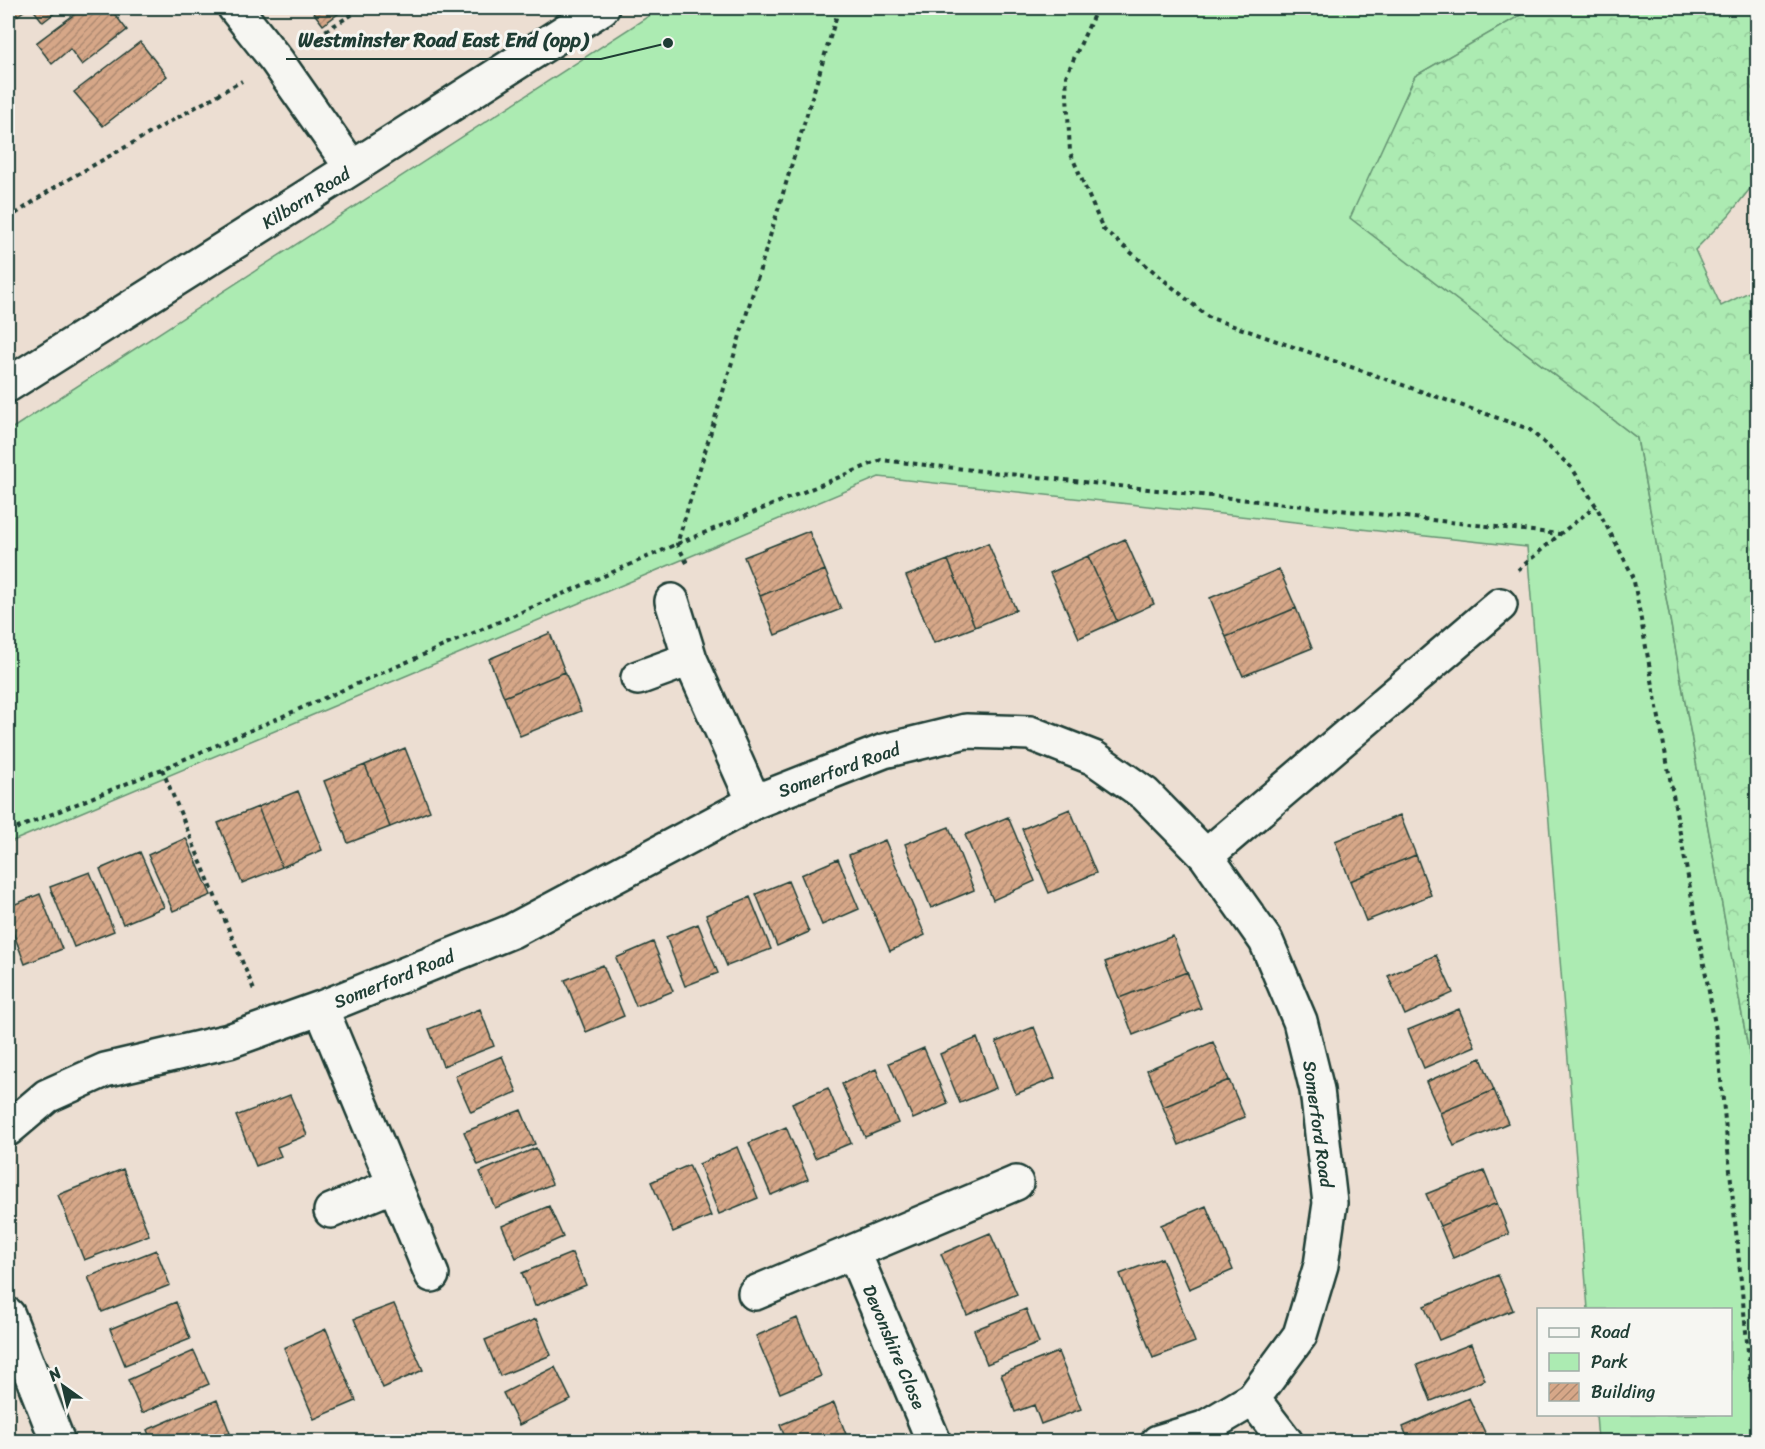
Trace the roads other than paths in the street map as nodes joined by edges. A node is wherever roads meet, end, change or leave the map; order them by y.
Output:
1 (235, 8) edge
2 (602, 8) edge
3 (352, 168) junction
4 (8, 385) edge
5 (672, 601) road end
6 (1500, 605) road end
7 (690, 659) junction
8 (638, 678) dead end
9 (754, 802) junction
10 (1206, 856) junction
11 (321, 1008) junction
12 (8, 1129) edge
13 (1016, 1183) dead end
14 (394, 1185) junction
15 (331, 1211) dead end
16 (854, 1253) junction
17 (432, 1275) dead end
18 (755, 1293) dead end
19 (8, 1315) edge
20 (1253, 1399) junction
21 (58, 1442) edge
22 (934, 1442) edge
23 (1158, 1442) edge
24 (1286, 1442) edge

1 - 3 street
2 - 3 street, Kilborn Road
3 - 4 street, Kilborn Road
5 - 7 street, Somerford Road
6 - 10 street
7 - 8 street
7 - 9 street, Somerford Road
9 - 10 street, Somerford Road
9 - 11 street, Somerford Road
10 - 20 street, Somerford Road
11 - 12 street, Somerford Road
11 - 14 street, Somerford Road
13 - 16 street
14 - 15 street
14 - 17 street, Somerford Road
16 - 18 street
16 - 22 street, Devonshire Close
19 - 21 street
20 - 23 street, Somerford Road
20 - 24 street

